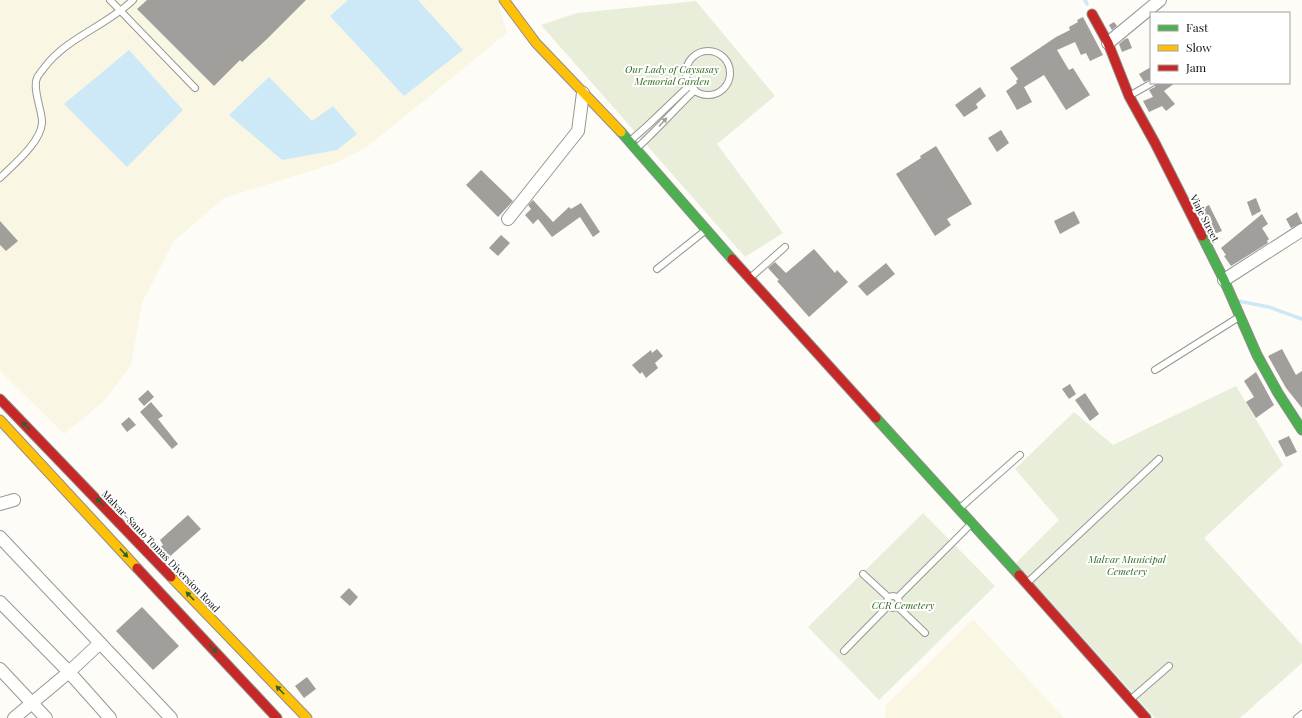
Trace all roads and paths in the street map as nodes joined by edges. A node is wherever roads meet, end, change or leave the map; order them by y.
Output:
1 (110, 0) edge
2 (133, 0) edge
3 (504, 0) edge
4 (1160, 0) edge
5 (122, 11) junction
6 (1092, 14) dead end
7 (1108, 43) junction
8 (1150, 84) edge
9 (692, 87) junction
10 (195, 88) dead end
11 (583, 93) junction
12 (1129, 96) junction
13 (629, 141) junction
14 (636, 149) junction
15 (0, 178) edge
16 (508, 219) dead end
17 (706, 230) junction
18 (1302, 230) edge
19 (785, 247) dead end
20 (657, 269) dead end
21 (750, 278) junction
22 (1224, 280) junction
23 (1240, 317) junction
24 (1155, 370) dead end
25 (0, 398) edge
26 (0, 420) edge
27 (1302, 430) edge
28 (1020, 455) dead end
29 (1159, 459) dead end
30 (14, 500) dead end
31 (0, 504) edge
32 (958, 509) junction
33 (972, 523) junction
34 (0, 537) edge
35 (863, 574) dead end
36 (1026, 584) junction
37 (888, 597) junction
38 (897, 598) junction
39 (0, 602) edge
40 (888, 606) junction
41 (897, 606) junction
42 (926, 633) dead end
43 (100, 643) junction
44 (844, 651) dead end
45 (1169, 666) dead end
46 (0, 669) edge
47 (68, 672) junction
48 (1130, 700) junction
49 (32, 703) junction
50 (1302, 714) edge
51 (14, 718) edge
52 (46, 718) edge
53 (110, 718) edge
54 (171, 718) edge
55 (277, 718) edge
56 (307, 718) edge
57 (1146, 718) edge
58 (1297, 718) edge

1 - 5 lane
2 - 5 lane
3 - 11 street
4 - 7 street
5 - 10 lane
5 - 15 lane
6 - 7 street, Viaje Street
7 - 12 street, Viaje Street
8 - 12 lane
9 - 9 lane
9 - 13 lane
14 -> 9 lane
11 - 13 street
11 - 16 street
12 - 22 street, Viaje Street
13 - 14 street
14 - 17 street
17 - 20 lane
17 - 21 street
18 - 22 street
19 - 21 lane
21 - 32 street
22 - 23 street, Viaje Street
23 - 24 lane
23 - 27 street, Viaje Street
56 -> 25 street, Malvar–Santo Tomas Diversion Road
26 -> 55 street
28 - 32 lane
29 - 36 lane
30 - 31 street
32 - 33 street
33 - 36 street
33 - 38 lane
34 - 43 street
35 - 37 lane
36 - 48 street
37 - 38 lane
37 - 40 lane
38 - 41 lane
39 - 47 street
40 - 41 lane
40 - 44 lane
41 - 42 lane
43 - 47 street
43 - 54 street
45 - 48 lane
46 - 49 street
47 - 49 street
47 - 53 street
48 - 57 street
49 - 51 street
49 - 52 street
50 - 58 lane

